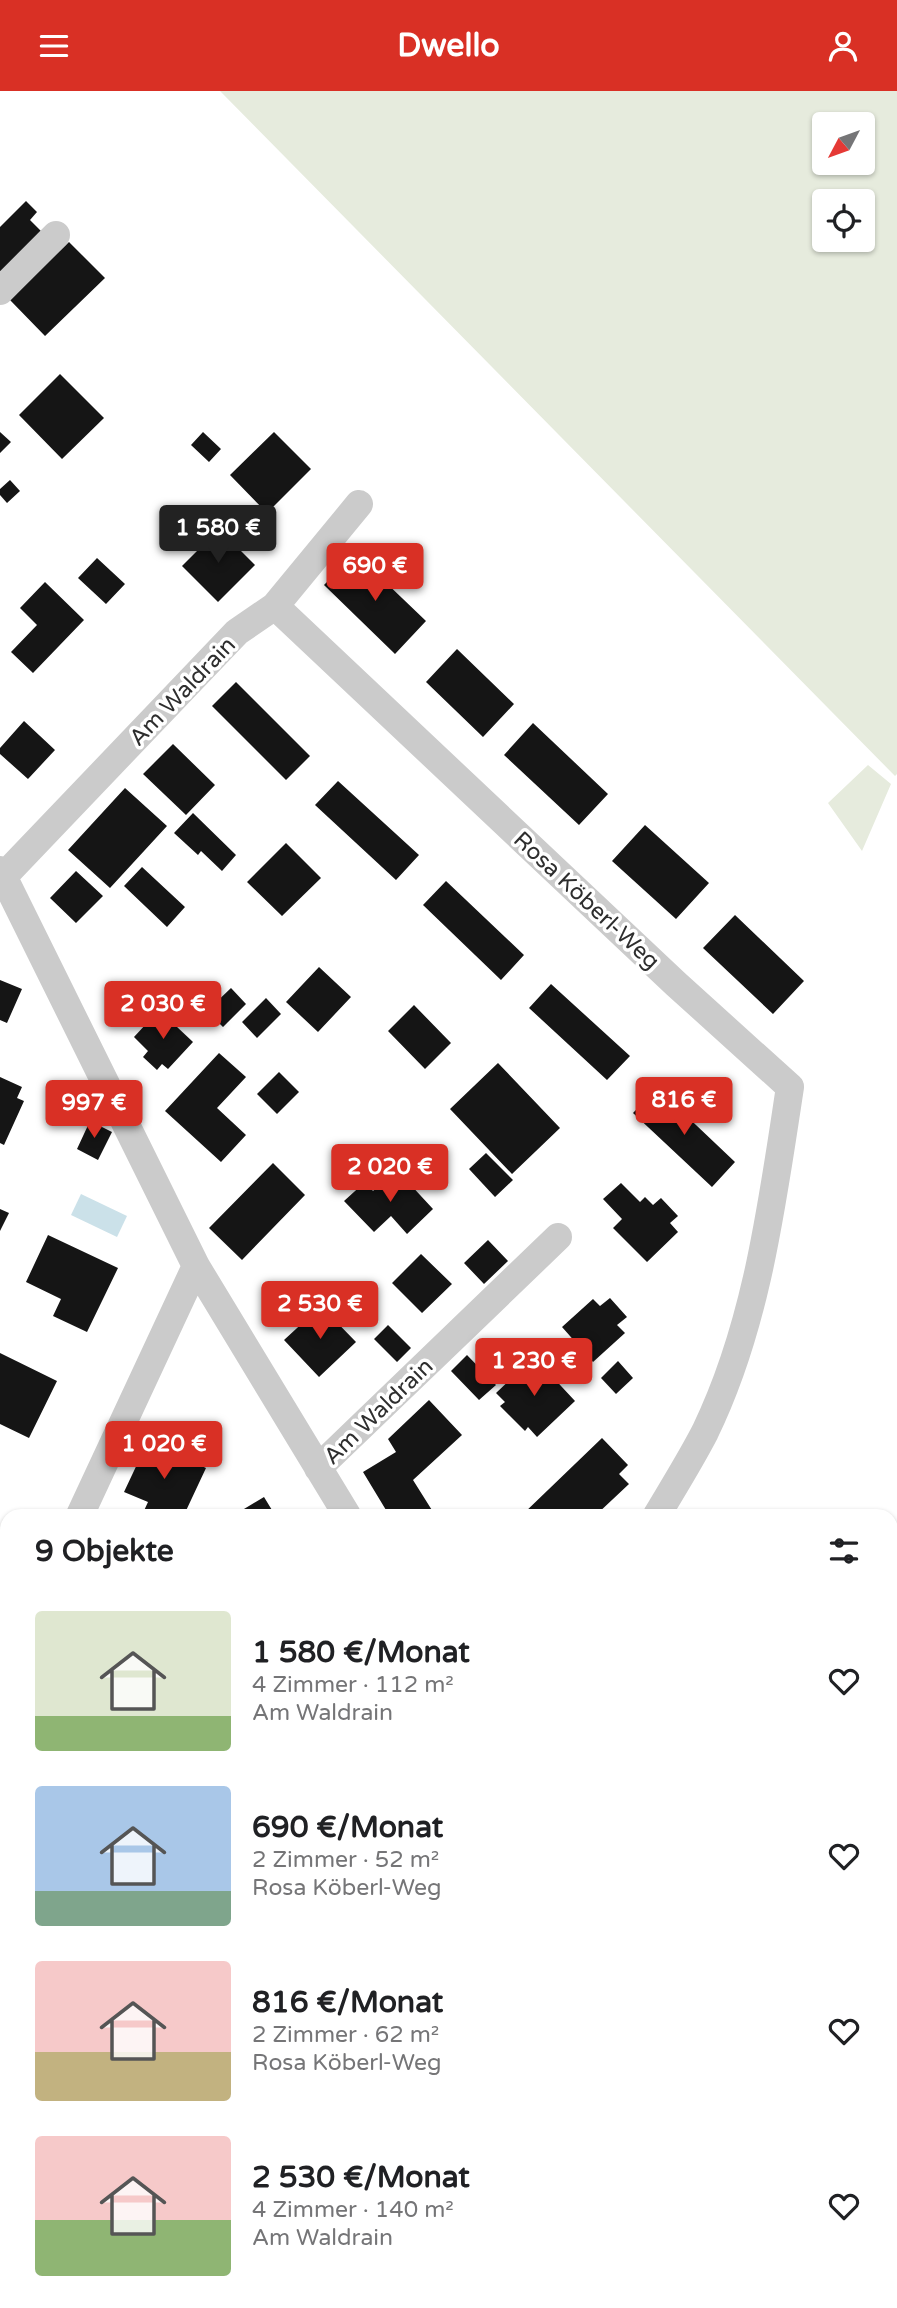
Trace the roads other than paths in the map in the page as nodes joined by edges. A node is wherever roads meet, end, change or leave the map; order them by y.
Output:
1 (56, 235) dead end
2 (0, 291) edge
3 (359, 504) dead end
4 (275, 606) junction
5 (1, 874) edge
6 (558, 1237) dead end
7 (197, 1266) junction
8 (318, 1468) junction
9 (83, 1509) edge
10 (343, 1509) edge
11 (660, 1509) edge

1 - 2 street
3 - 4 street, Am Waldrain
4 - 5 street, Am Waldrain
4 - 11 street, Rosa Köberl-Weg
5 - 7 street, Am Waldrain
6 - 8 street, Am Waldrain
7 - 8 street, Am Waldrain
7 - 9 street
8 - 10 street, Am Waldrain

